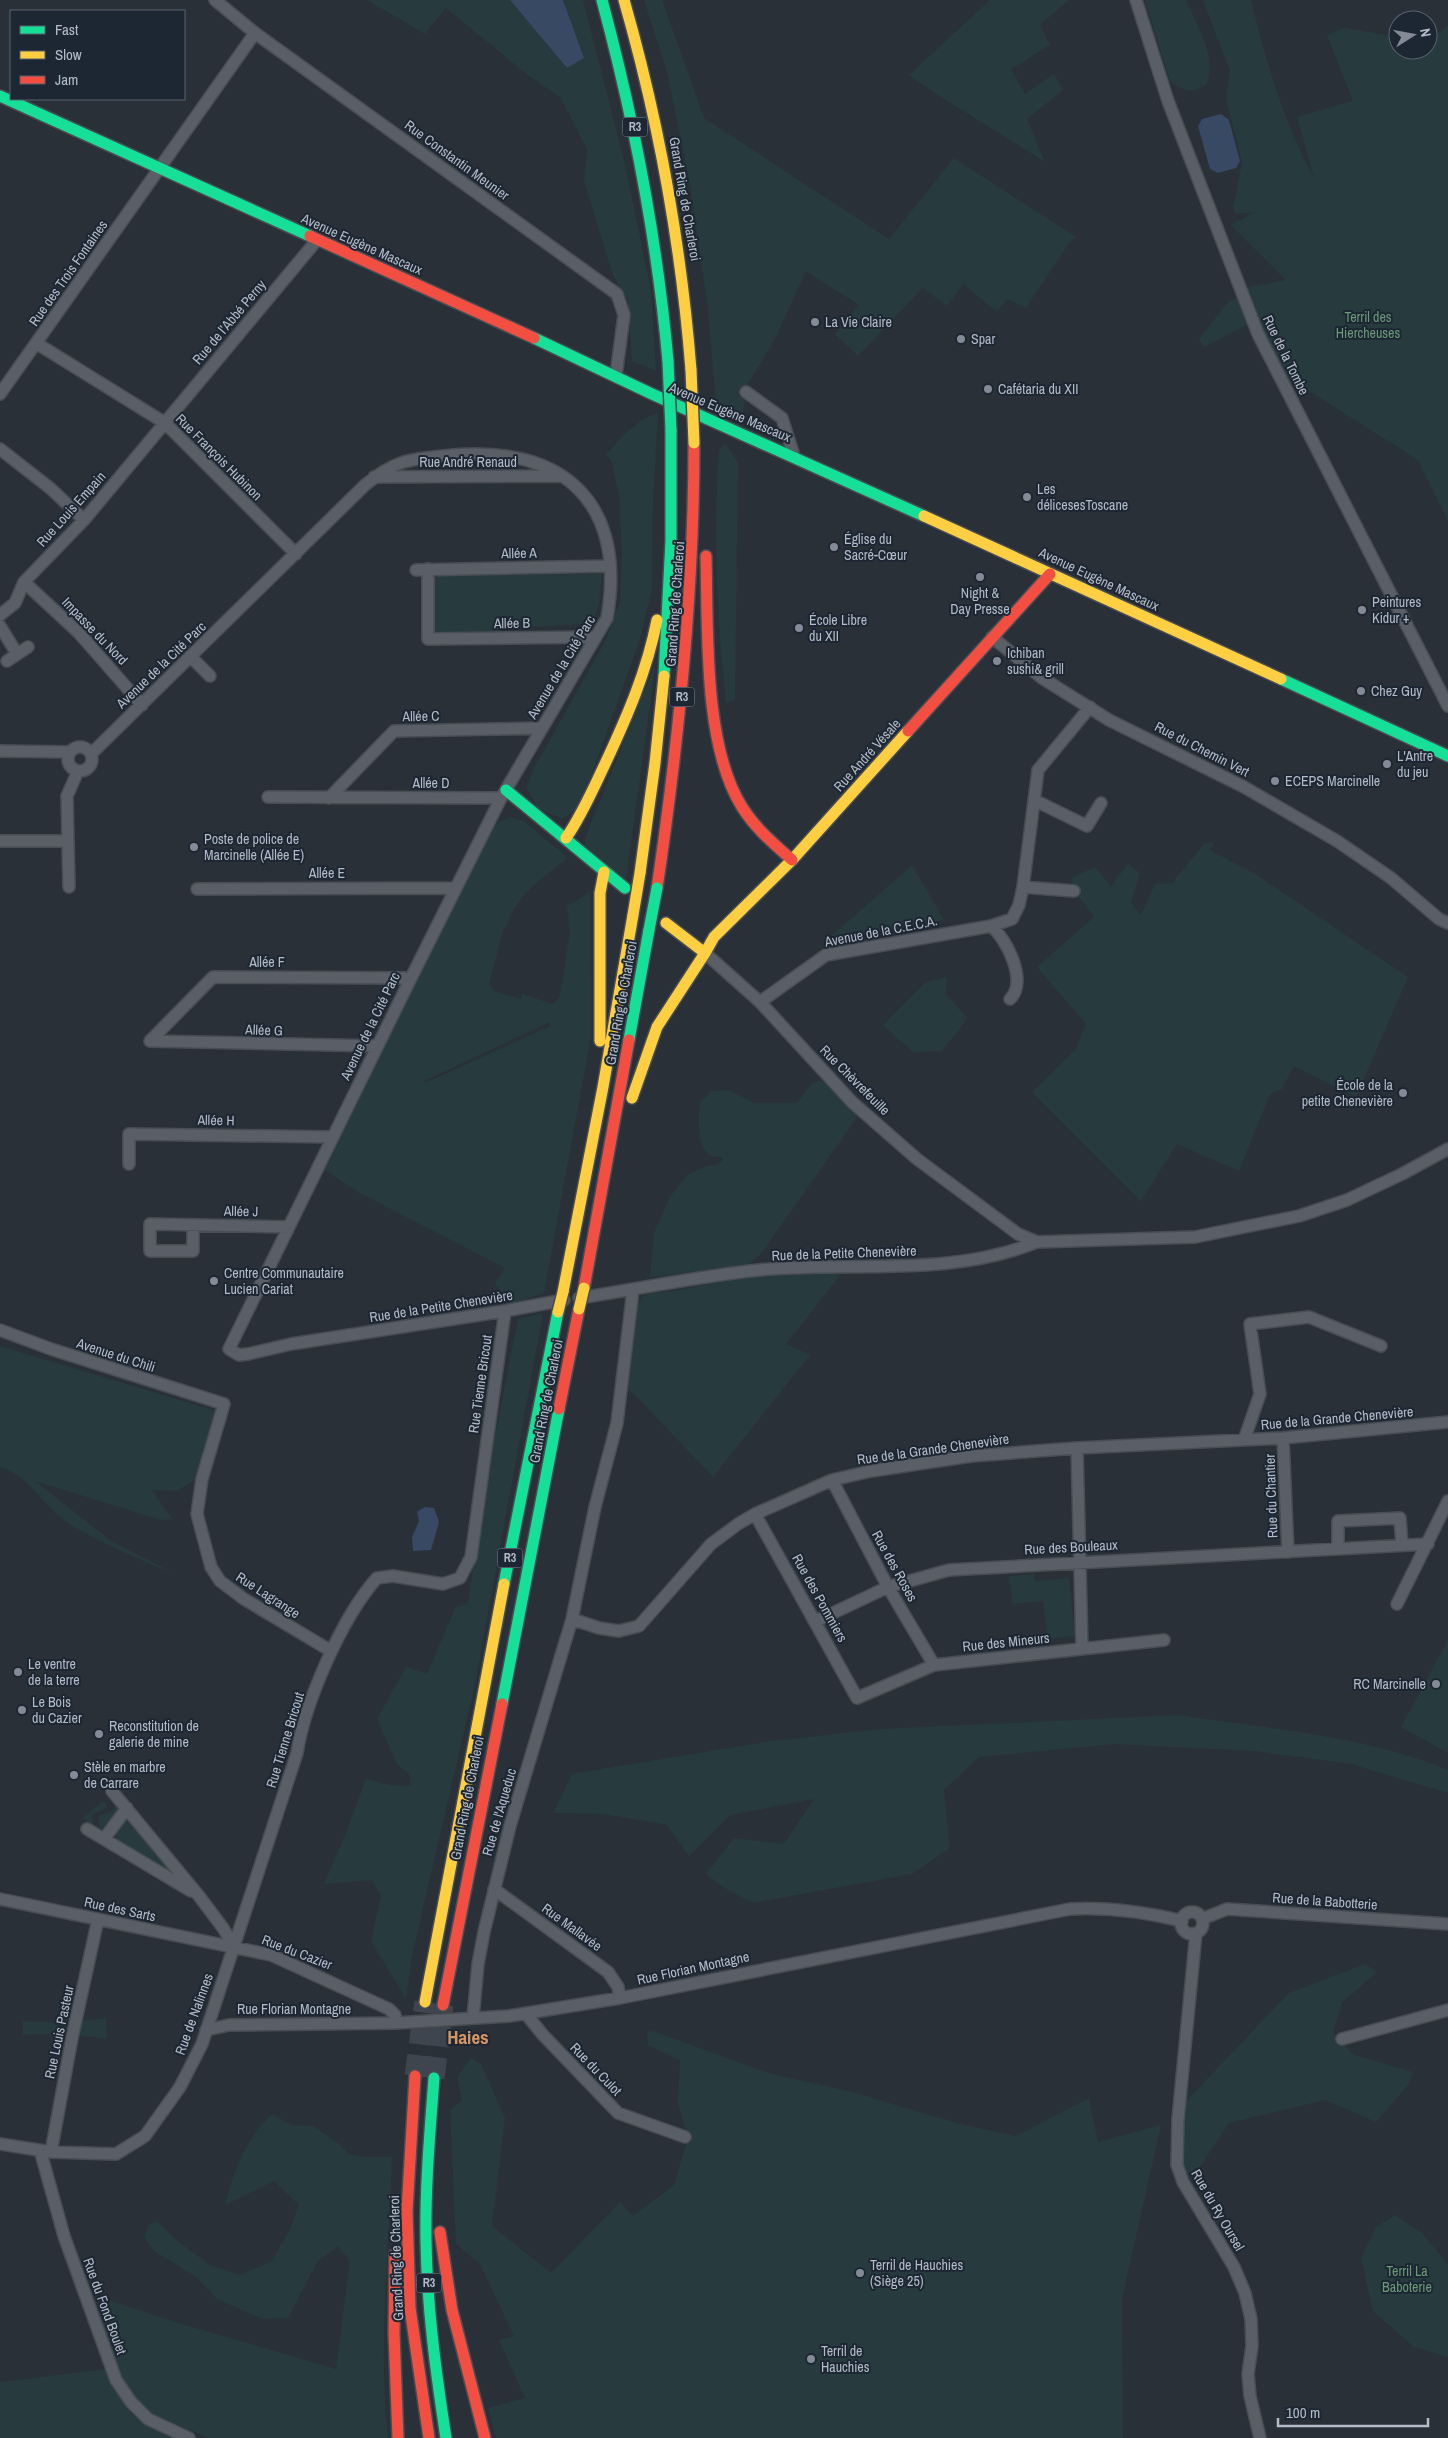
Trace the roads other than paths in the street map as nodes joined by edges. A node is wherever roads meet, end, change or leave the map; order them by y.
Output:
1 (215, 0) edge
2 (602, 0) edge
3 (624, 0) edge
4 (1136, 0) edge
5 (256, 33) junction
6 (0, 96) edge
7 (159, 168) junction
8 (317, 240) junction
9 (36, 343) junction
10 (616, 375) junction
11 (746, 392) dead end
12 (0, 394) edge
13 (165, 423) junction
14 (0, 449) edge
15 (794, 456) junction
16 (562, 476) junction
17 (374, 477) junction
18 (695, 505) junction
19 (84, 520) junction
20 (296, 554) junction
21 (610, 566) junction
22 (1050, 574) junction
23 (670, 575) junction
24 (24, 582) junction
25 (0, 615) edge
26 (0, 626) edge
27 (595, 637) junction
28 (992, 637) junction
29 (428, 639) joint
30 (28, 648) dead end
31 (191, 656) junction
32 (210, 676) dead end
33 (142, 705) junction
34 (1448, 706) edge
35 (1090, 708) junction
36 (542, 728) junction
37 (0, 751) edge
38 (70, 752) junction
39 (91, 754) junction
40 (1448, 756) edge
41 (78, 771) junction
42 (352, 774) junction
43 (504, 794) junction
44 (268, 797) dead end
45 (329, 798) junction
46 (360, 798) junction
47 (1034, 800) junction
48 (1101, 803) dead end
49 (566, 838) junction
50 (0, 842) edge
51 (67, 842) junction
52 (792, 860) junction
53 (604, 872) junction
54 (69, 887) dead end
55 (1023, 887) junction
56 (456, 888) junction
57 (625, 888) dead end
58 (197, 889) dead end
59 (1074, 891) dead end
60 (666, 923) dead end
61 (1448, 923) edge
62 (991, 926) junction
63 (705, 953) junction
64 (411, 978) junction
65 (1010, 999) dead end
66 (760, 1002) junction
67 (150, 1041) joint
68 (377, 1046) junction
69 (603, 1087) junction
70 (332, 1137) junction
71 (612, 1143) junction
72 (1448, 1150) edge
73 (129, 1164) dead end
74 (193, 1225) dead end
75 (289, 1226) junction
76 (1036, 1242) junction
77 (633, 1290) junction
78 (505, 1311) junction
79 (0, 1330) edge
80 (1381, 1346) dead end
81 (229, 1349) joint
82 (224, 1404) joint
83 (1448, 1422) edge
84 (1283, 1438) junction
85 (1244, 1440) junction
86 (1077, 1448) junction
87 (832, 1480) junction
88 (1448, 1501) edge
89 (755, 1514) junction
90 (1428, 1544) junction
91 (1402, 1545) junction
92 (1338, 1549) junction
93 (1288, 1552) junction
94 (1080, 1561) junction
95 (888, 1587) junction
96 (1397, 1604) dead end
97 (572, 1619) junction
98 (816, 1622) junction
99 (1164, 1640) dead end
100 (1082, 1648) junction
101 (331, 1651) junction
102 (934, 1665) junction
103 (857, 1698) joint
104 (112, 1791) dead end
105 (127, 1808) junction
106 (88, 1829) dead end
107 (104, 1839) junction
108 (494, 1889) junction
109 (199, 1896) junction
110 (0, 1898) edge
111 (98, 1919) junction
112 (1202, 1919) junction
113 (1182, 1921) junction
114 (1448, 1924) edge
115 (1196, 1933) junction
116 (235, 1948) junction
117 (620, 1998) junction
118 (424, 2002) tunnel mouth
119 (443, 2005) tunnel mouth
120 (1448, 2010) edge
121 (526, 2014) junction
122 (473, 2018) junction
123 (396, 2023) junction
124 (206, 2030) junction
125 (1342, 2039) dead end
126 (415, 2076) tunnel mouth
127 (434, 2078) tunnel mouth
128 (431, 2126) junction
129 (685, 2137) dead end
130 (0, 2144) edge
131 (46, 2151) junction
132 (410, 2152) junction
133 (397, 2163) dead end
134 (397, 2181) dead end
135 (396, 2227) dead end
136 (395, 2246) dead end
137 (189, 2438) edge
138 (398, 2438) edge
139 (429, 2438) edge
140 (446, 2438) edge
141 (485, 2438) edge
142 (1260, 2438) edge

1 - 5 street, Rue Constantin Meunier
2 - 23 main road, Grand Ring de Charleroi / R3, bridge
3 - 18 main road, Grand Ring de Charleroi / R3, bridge
4 - 34 street, Rue de la Tombe
5 - 7 street, Rue des Trois Fontaines
5 - 10 street, Rue Constantin Meunier
6 - 7 main road, Avenue Eugène Mascaux
7 - 8 main road, Avenue Eugène Mascaux
7 - 9 street, Rue des Trois Fontaines
8 - 10 main road, Avenue Eugène Mascaux
8 - 13 street, Rue de l’Abbé Perny
9 - 12 street, Rue des Trois Fontaines
9 - 13 street, Rue François Hubinon
10 - 15 main road, Avenue Eugène Mascaux
11 - 15 street
13 - 19 street, Rue Louis Empain
13 - 20 street, Rue François Hubinon
14 - 19 street
15 - 22 main road, Avenue Eugène Mascaux
16 - 17 street, Rue André Renaud
16 - 17 street, Avenue de la Cité Parc
16 - 21 street, Avenue de la Cité Parc
17 - 20 street, Avenue de la Cité Parc
18 - 52 main road
18 - 71 main road, Grand Ring de Charleroi / R3, bridge
19 - 24 street, Rue Louis Empain
20 - 31 street, Avenue de la Cité Parc
21 - 27 street, Avenue de la Cité Parc
21 - 29 street, Allée A
22 - 28 main road, Rue André Vésale
22 - 40 main road, Avenue Eugène Mascaux
23 - 49 main road
23 - 69 main road, Grand Ring de Charleroi / R3, bridge
24 - 25 street, Rue Louis Empain
24 - 33 street, Impasse du Nord
26 - 30 street
27 - 29 street, Allée B
27 - 36 street, Avenue de la Cité Parc
28 - 35 street, Rue du Chemin Vert
28 - 52 main road, Rue André Vésale
31 - 32 street
31 - 33 street, Avenue de la Cité Parc
33 - 39 street, Avenue de la Cité Parc
35 - 47 street, Avenue de la C.E.C.A.
35 - 61 street, Rue du Chemin Vert
36 - 42 street, Allée C
36 - 43 street, Avenue de la Cité Parc
37 - 38 street
38 - 39 street
38 - 41 street
39 - 41 street
41 - 51 street
42 - 45 street, Allée C
42 - 46 street
43 - 46 street, Allée D
43 - 49 main road
43 - 56 street, Avenue de la Cité Parc
44 - 45 street, Allée D
45 - 46 street, Allée D
47 - 48 street
47 - 55 street, Avenue de la C.E.C.A.
49 - 53 main road
50 - 51 street
51 - 54 street
52 - 63 main road, Rue André Vésale
53 - 57 main road
53 - 69 main road
55 - 59 street
55 - 62 street, Avenue de la C.E.C.A.
56 - 58 street, Allée E
56 - 64 street, Avenue de la Cité Parc
60 - 63 main road, Rue Chèvrefeuille
62 - 65 street
62 - 66 street, Avenue de la C.E.C.A.
63 - 66 street, Rue Chèvrefeuille
63 - 71 main road, Rue André Vésale
64 - 67 street, Allée F
64 - 68 street, Avenue de la Cité Parc
66 - 76 street, Rue Chèvrefeuille
67 - 68 street, Allée G
68 - 70 street, Avenue de la Cité Parc
69 - 118 main road, Grand Ring de Charleroi / R3, bridge
70 - 73 street, Allée H
70 - 75 street, Avenue de la Cité Parc
71 - 119 main road, Grand Ring de Charleroi / R3, bridge
72 - 76 street, Rue de la Petite Chenevière
74 - 75 street, Allée J
75 - 81 street, Avenue de la Cité Parc
76 - 77 street, Rue de la Petite Chenevière
77 - 78 street, Rue de la Petite Chenevière
77 - 97 street
78 - 81 street, Rue de la Petite Chenevière
78 - 101 street, Rue Tienne Bricout
79 - 82 street, Avenue du Chili
80 - 85 street
82 - 101 street, Rue Lagrange
83 - 84 street, Rue de la Grande Chenevière
84 - 85 street, Rue de la Grande Chenevière
84 - 93 street, Rue du Chantier
85 - 86 street, Rue de la Grande Chenevière
86 - 87 street, Rue de la Grande Chenevière
86 - 94 street
87 - 89 street, Rue de la Grande Chenevière
87 - 95 street, Rue des Roses
88 - 90 street
89 - 97 street, Rue de la Grande Chenevière
89 - 98 street, Rue des Pommiers
90 - 91 street, Rue des Bouleaux
90 - 96 street
91 - 92 street, Rue des Bouleaux
91 - 92 street
92 - 93 street, Rue des Bouleaux
93 - 94 street, Rue des Bouleaux
94 - 95 street, Rue des Bouleaux
94 - 100 street
95 - 98 street, Rue des Bouleaux
95 - 102 street, Rue des Roses
97 - 108 street, Rue de l'Aqueduc
98 - 103 street, Rue des Pommiers
99 - 100 street, Rue des Mineurs
100 - 102 street, Rue des Mineurs
101 - 116 street, Rue Tienne Bricout
102 - 103 street, Rue des Mineurs
104 - 105 street
105 - 107 street
105 - 109 street
106 - 107 street
107 - 109 street
108 - 117 street, Rue Mallavée
108 - 122 street, Rue de l'Aqueduc
109 - 116 street
110 - 111 street, Rue des Sarts
111 - 116 street, Rue des Sarts
111 - 131 street, Rue Louis Pasteur
112 - 113 street
112 - 114 street, Rue de la Babotterie
112 - 115 street
113 - 115 street
113 - 117 street, Rue Florian Montagne
115 - 142 street, Rue du Ry Oursel
116 - 123 street, Rue du Cazier
116 - 124 street, Rue de Nalinnes
117 - 121 street, Rue Florian Montagne
120 - 125 street
121 - 122 street, Rue Florian Montagne
121 - 129 street, Rue du Culot
122 - 123 street, Rue Florian Montagne
123 - 124 street, Rue Florian Montagne
124 - 131 street, Rue de Nalinnes
126 - 132 main road, Grand Ring de Charleroi / R3
127 - 128 main road, R3
128 - 140 main road, R3
128 - 141 main road
130 - 131 street, Rue de Nalinnes
131 - 137 street, Rue du Fond Boulet
132 - 133 main road
132 - 139 main road, Grand Ring de Charleroi / R3
134 - 135 main road
136 - 138 main road

